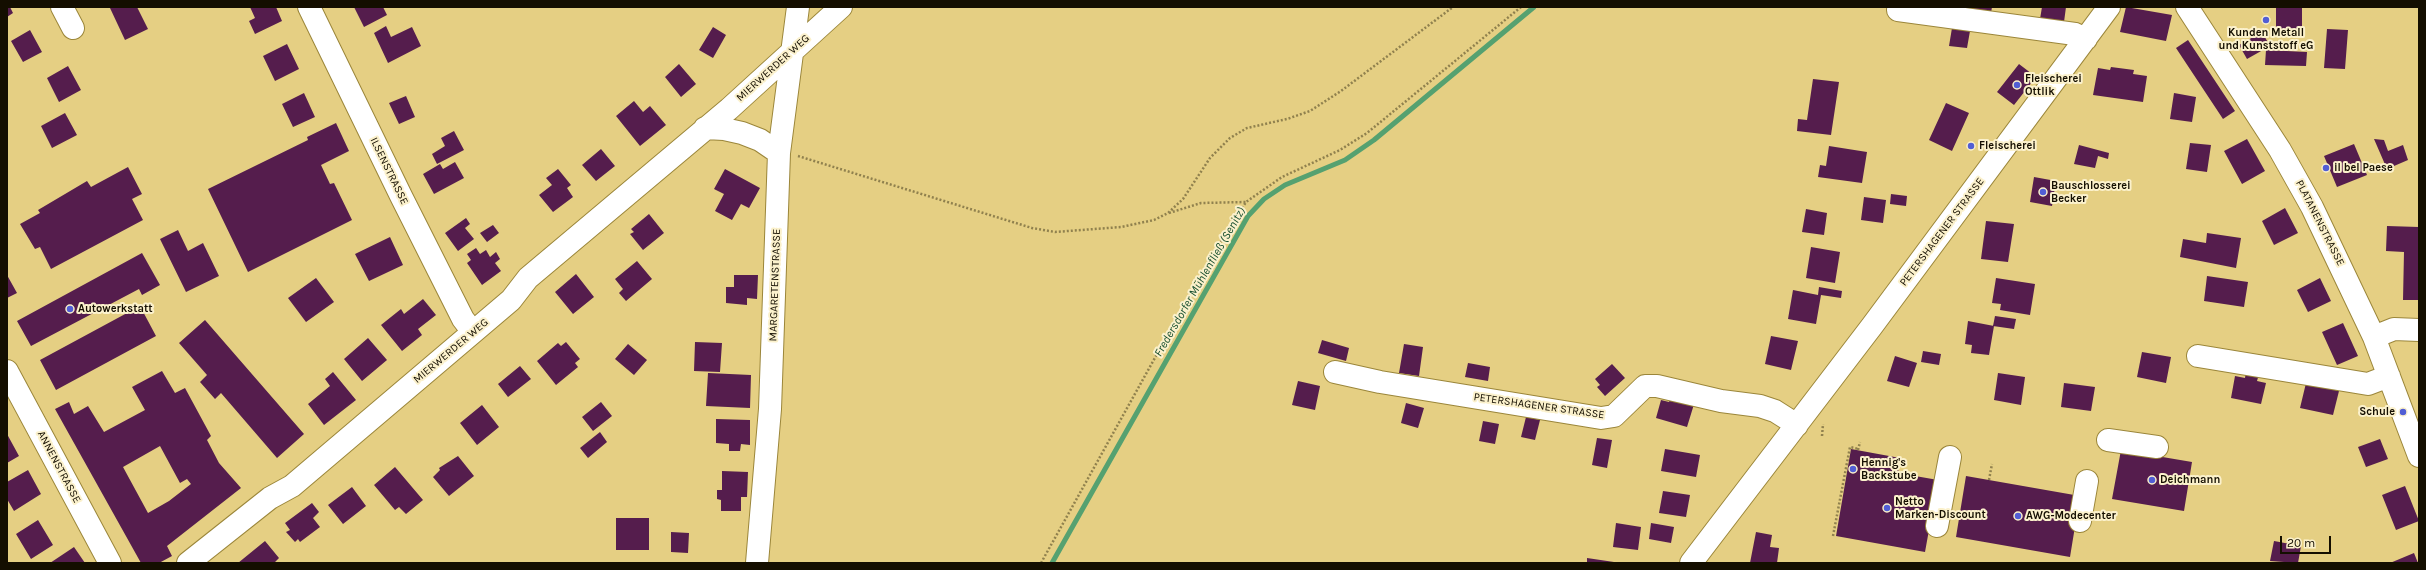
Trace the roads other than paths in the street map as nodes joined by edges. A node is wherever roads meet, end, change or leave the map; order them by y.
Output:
1 (62, 7) edge
2 (309, 7) edge
3 (798, 7) edge
4 (841, 7) edge
5 (2109, 7) edge
6 (2187, 7) edge
7 (1898, 10) dead end
8 (74, 28) dead end
9 (2086, 39) junction
10 (793, 52) junction
11 (704, 128) junction
12 (779, 153) junction
13 (2419, 330) edge
14 (473, 332) junction
15 (2374, 337) junction
16 (2198, 356) dead end
17 (7, 371) edge
18 (1335, 372) dead end
19 (2389, 376) junction
20 (1797, 425) junction
21 (2108, 440) dead end
22 (2157, 447) dead end
23 (2419, 456) edge
24 (1950, 457) dead end
25 (2087, 481) dead end
26 (2080, 521) dead end
27 (1937, 526) dead end
28 (110, 563) edge
29 (188, 563) edge
30 (757, 563) edge
31 (1691, 563) edge

1 - 8 street
2 - 14 street, ILSENSTRASSE
3 - 10 street, MARGARETENSTRASSE
4 - 10 street, MIERWERDER WEG
5 - 9 street, PETERSHAGENER STRASSE
6 - 15 street, PLATANENSTRASSE
7 - 9 street
9 - 20 street, PETERSHAGENER STRASSE
10 - 11 street, MIERWERDER WEG
10 - 12 street, MARGARETENSTRASSE
11 - 12 street
11 - 14 street, MIERWERDER WEG
12 - 30 street, MARGARETENSTRASSE
13 - 15 street
14 - 29 street, MIERWERDER WEG
15 - 19 street, PLATANENSTRASSE
16 - 19 street
17 - 28 street, ANNENSTRASSE
18 - 20 street, PETERSHAGENER STRASSE
19 - 23 street, PLATANENSTRASSE
20 - 31 street, PETERSHAGENER STRASSE
21 - 22 street
24 - 27 street
25 - 26 street

